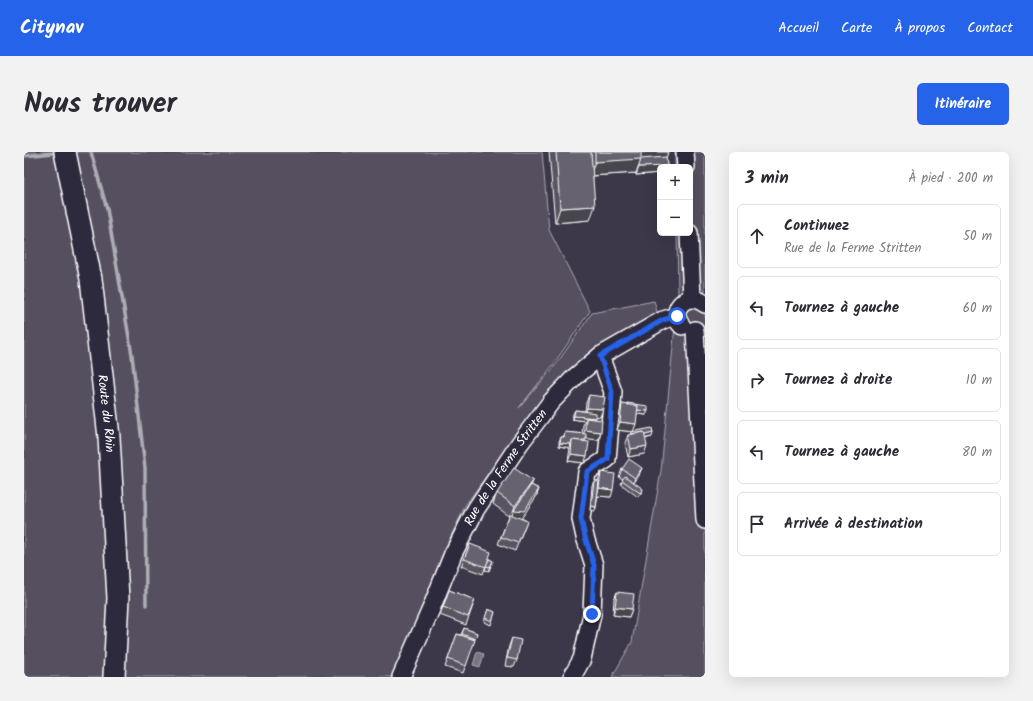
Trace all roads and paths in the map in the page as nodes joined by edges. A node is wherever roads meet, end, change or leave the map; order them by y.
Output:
1 (66, 152) edge
2 (685, 152) edge
3 (686, 164) edge
4 (689, 236) edge
5 (699, 301) edge
6 (677, 316) junction
7 (700, 327) edge
8 (600, 356) junction
9 (705, 520) edge
10 (114, 677) edge
11 (401, 677) edge
12 (572, 677) edge

1 - 10 main road, Route du Rhin
2 - 3 street
4 - 5 street
5 - 6 street
6 - 7 street
6 - 8 street, Rue de la Ferme Stritten
7 - 9 street
8 - 11 street, Rue de la Ferme Stritten
8 - 12 street

